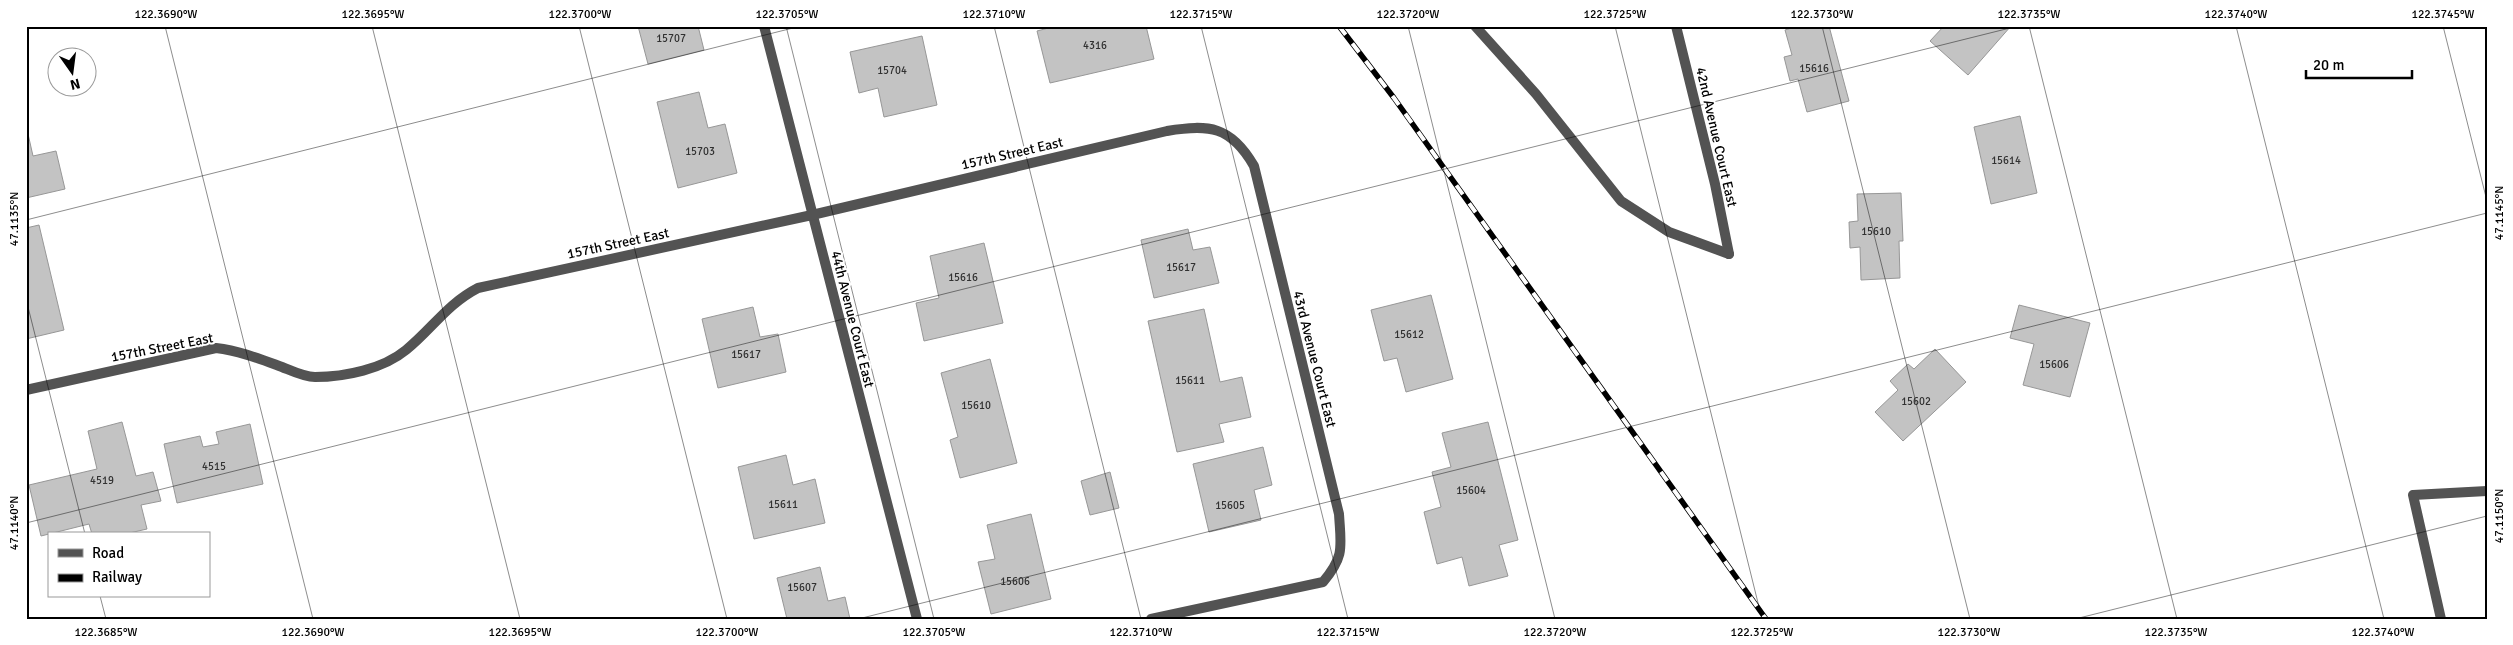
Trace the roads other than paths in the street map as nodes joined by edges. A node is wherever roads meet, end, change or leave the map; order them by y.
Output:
1 (764, 26) edge
2 (1476, 26) edge
3 (1676, 26) edge
4 (1237, 144) joint
5 (812, 215) junction
6 (26, 390) edge
7 (2487, 491) edge
8 (916, 619) edge
9 (1152, 619) edge
10 (2441, 619) edge

1 - 5 street, 44th Avenue Court East
2 - 3 street, 42nd Avenue Court East
4 - 5 street, 157th Street East
4 - 9 street, 43rd Avenue Court East
5 - 6 street, 157th Street East
5 - 8 street, 44th Avenue Court East
7 - 10 street

